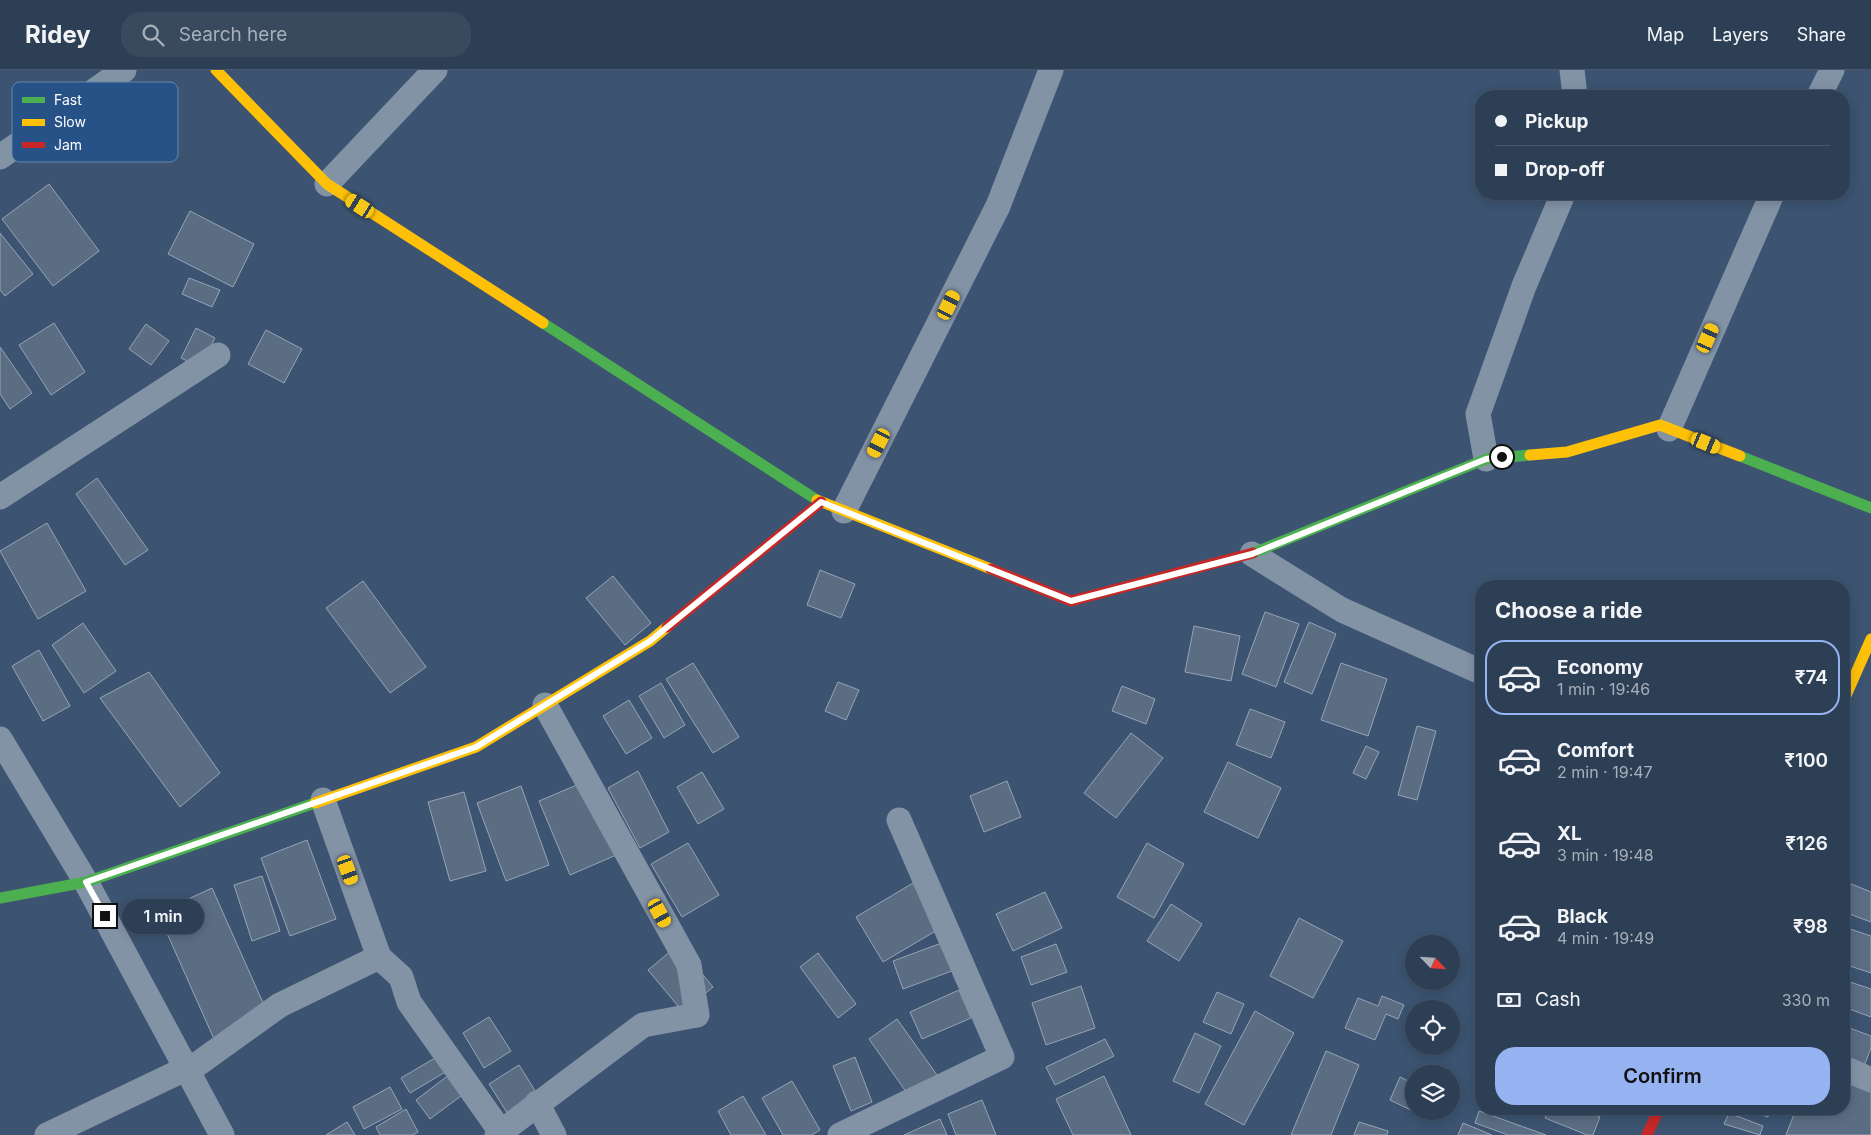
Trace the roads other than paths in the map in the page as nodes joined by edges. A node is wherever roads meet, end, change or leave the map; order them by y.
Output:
1 (124, 70) edge
2 (216, 70) edge
3 (435, 70) edge
4 (1052, 70) edge
5 (1572, 70) edge
6 (1832, 70) edge
7 (107, 82) edge
8 (1574, 90) edge
9 (1822, 90) edge
10 (12, 149) edge
11 (0, 157) edge
12 (327, 184) junction
13 (1560, 200) edge
14 (1769, 200) edge
15 (218, 355) dead end
16 (1669, 429) junction
17 (1486, 459) junction
18 (0, 497) edge
19 (821, 502) junction
20 (1871, 508) edge
21 (844, 512) junction
22 (1252, 554) junction
23 (1871, 639) edge
24 (1475, 669) edge
25 (1850, 686) edge
26 (545, 705) junction
27 (0, 739) edge
28 (323, 800) junction
29 (899, 820) dead end
30 (86, 882) junction
31 (0, 898) edge
32 (379, 957) junction
33 (188, 1070) junction
34 (1850, 1071) edge
35 (1871, 1080) edge
36 (537, 1103) junction
37 (1656, 1115) edge
38 (499, 1134) edge
39 (47, 1135) edge
40 (222, 1135) edge
41 (554, 1135) edge
42 (840, 1135) edge
43 (1647, 1135) edge

1 - 7 street
2 - 12 main road
3 - 12 street
4 - 21 street
5 - 8 street
6 - 9 street
10 - 11 street
12 - 19 main road
13 - 17 street
14 - 16 street
15 - 18 street
16 - 17 main road
16 - 20 main road
17 - 22 main road
19 - 21 main road
19 - 26 main road
21 - 22 main road
22 - 24 street
23 - 25 main road
26 - 28 main road
26 - 36 street
27 - 30 street
28 - 30 main road
28 - 32 street
29 - 42 street
30 - 31 main road
30 - 33 street
32 - 33 street
32 - 38 street
33 - 39 street
33 - 40 street
34 - 35 street
36 - 38 street
36 - 41 street
37 - 43 main road

